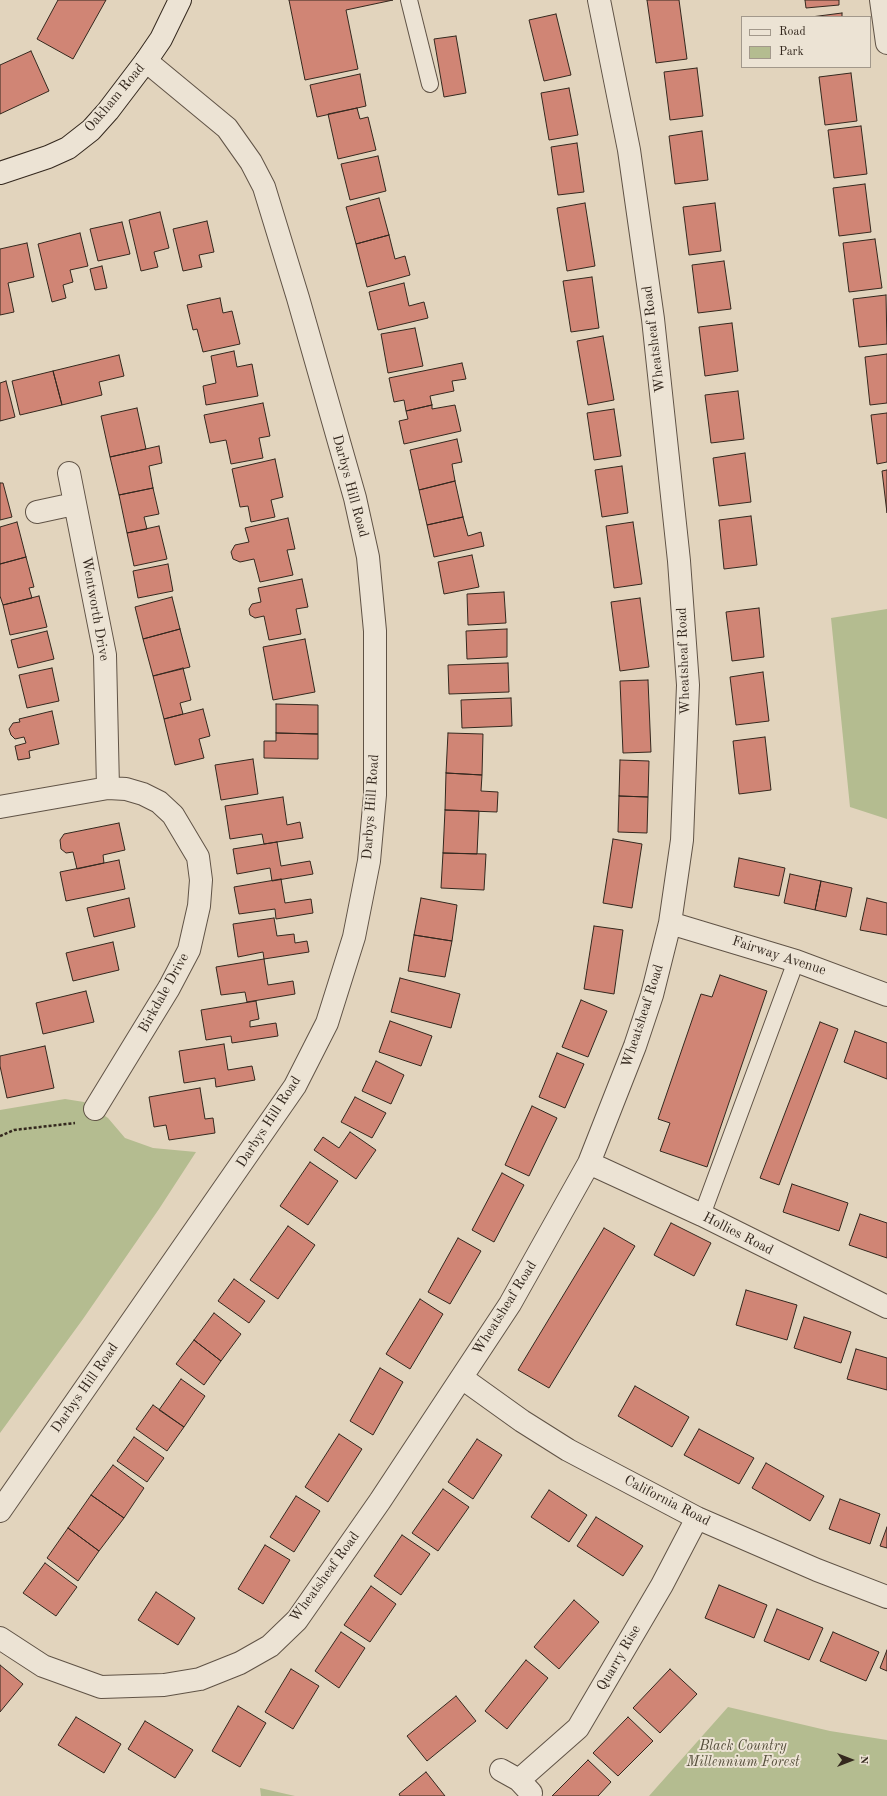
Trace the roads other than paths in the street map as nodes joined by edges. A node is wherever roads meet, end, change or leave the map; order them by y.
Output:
1 (180, 0) edge
2 (409, 0) edge
3 (599, 0) edge
4 (881, 0) edge
5 (887, 43) edge
6 (146, 61) junction
7 (430, 84) dead end
8 (0, 172) edge
9 (69, 473) dead end
10 (74, 504) junction
11 (37, 512) dead end
12 (108, 788) junction
13 (0, 807) edge
14 (670, 923) junction
15 (796, 960) junction
16 (887, 994) edge
17 (95, 1109) road end
18 (589, 1163) junction
19 (702, 1215) junction
20 (887, 1307) edge
21 (462, 1378) junction
22 (0, 1511) edge
23 (697, 1518) junction
24 (887, 1597) edge
25 (0, 1638) edge
26 (517, 1781) dead end

1 - 6 street, Oakham Road
2 - 7 lane
3 - 14 street, Wheatsheaf Road
4 - 5 street
6 - 8 street, Oakham Road
6 - 22 street, Darbys Hill Road
9 - 10 street, Wentworth Drive
10 - 11 street
10 - 12 street, Wentworth Drive
12 - 13 street, Birkdale Drive
12 - 17 street, Birkdale Drive
14 - 15 street, Fairway Avenue
14 - 18 street, Wheatsheaf Road
15 - 16 street, Fairway Avenue
15 - 19 lane
18 - 19 street, Hollies Road
18 - 21 street, Wheatsheaf Road
19 - 20 street, Hollies Road
21 - 23 street, California Road
21 - 25 street, Wheatsheaf Road
23 - 24 street, California Road
23 - 26 street, Quarry Rise

